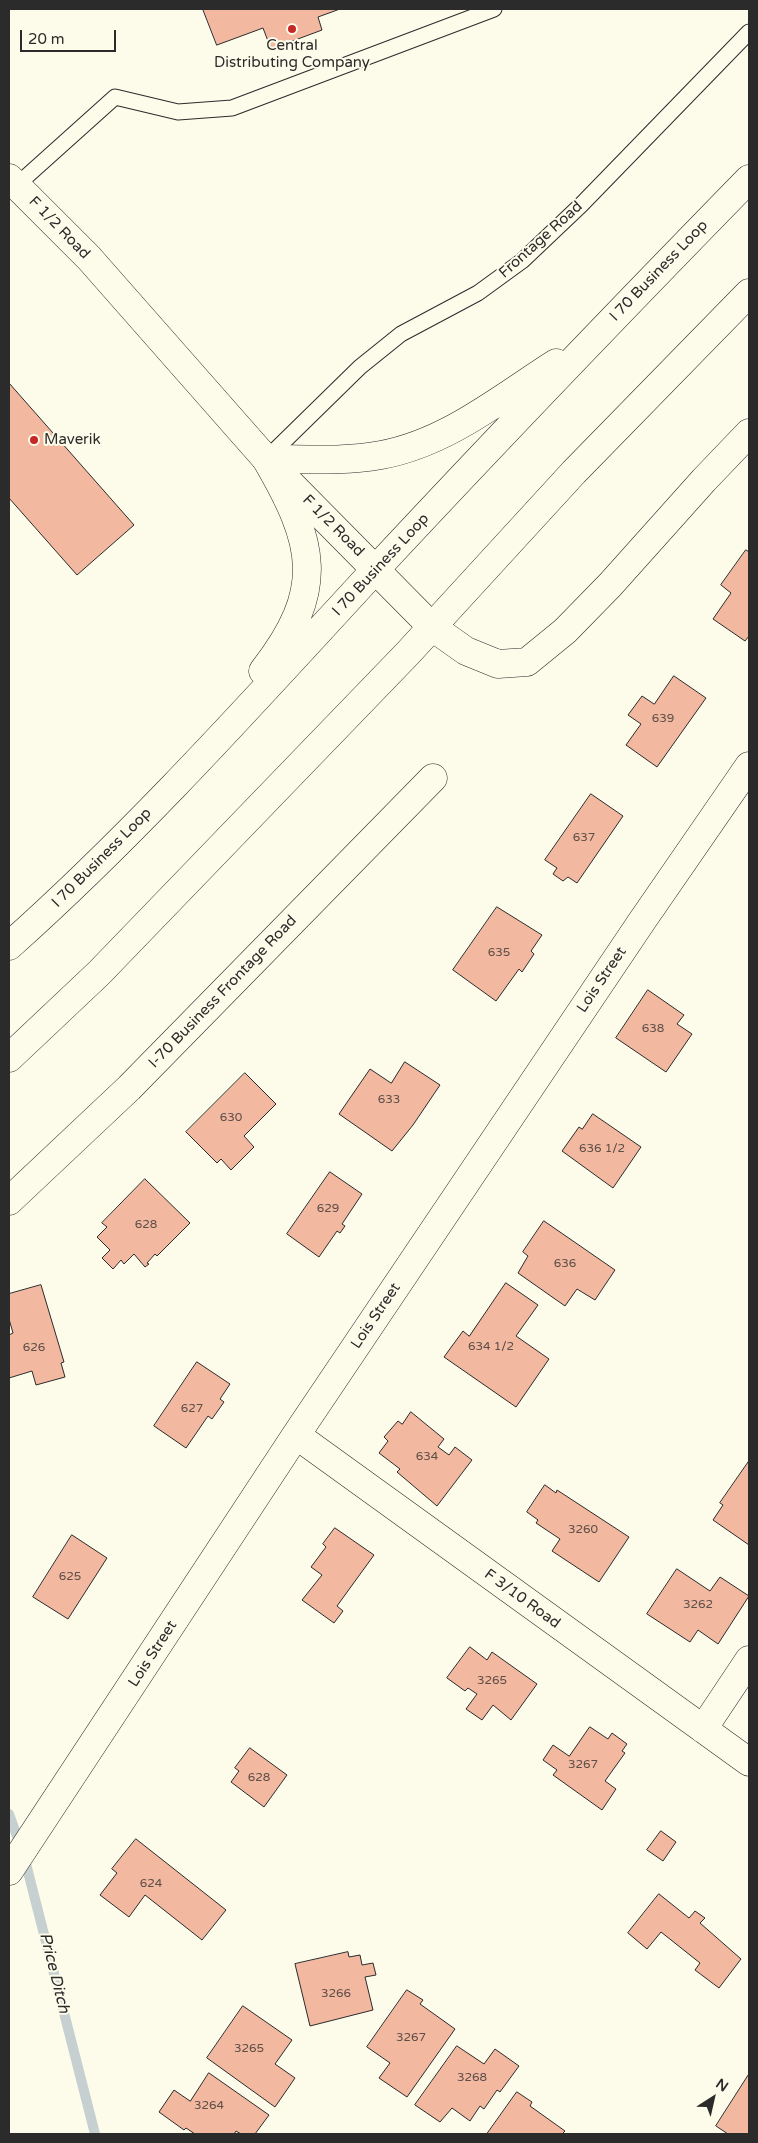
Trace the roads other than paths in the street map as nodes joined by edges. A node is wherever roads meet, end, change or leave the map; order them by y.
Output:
1 (494, 9) edge
2 (749, 32) edge
3 (749, 179) edge
4 (12, 186) edge
5 (749, 293) edge
6 (593, 338) junction
7 (749, 433) edge
8 (266, 459) junction
9 (376, 570) junction
10 (432, 627) junction
11 (749, 766) edge
12 (433, 778) dead end
13 (172, 788) junction
14 (9, 946) edge
15 (9, 1058) edge
16 (9, 1201) edge
17 (296, 1435) junction
18 (749, 1660) edge
19 (704, 1729) junction
20 (749, 1762) edge
21 (9, 1871) edge

1 - 4 lane
2 - 8 lane, Frontage Road
3 - 6 street, I 70 Business Loop
4 - 8 street, F 1/2 Road
5 - 10 street
6 - 8 street
6 - 9 street, I 70 Business Loop
7 - 10 street, F 1/2 Road
8 - 9 street, F 1/2 Road
8 - 13 street
9 - 10 street, F 1/2 Road
9 - 13 street, I 70 Business Loop
10 - 15 street
11 - 17 street, Lois Street
12 - 16 street, I-70 Business Frontage Road
13 - 14 street, I 70 Business Loop
17 - 19 street, F 3/10 Road
17 - 21 street, Lois Street
18 - 19 street
19 - 20 street, F 3/10 Road

